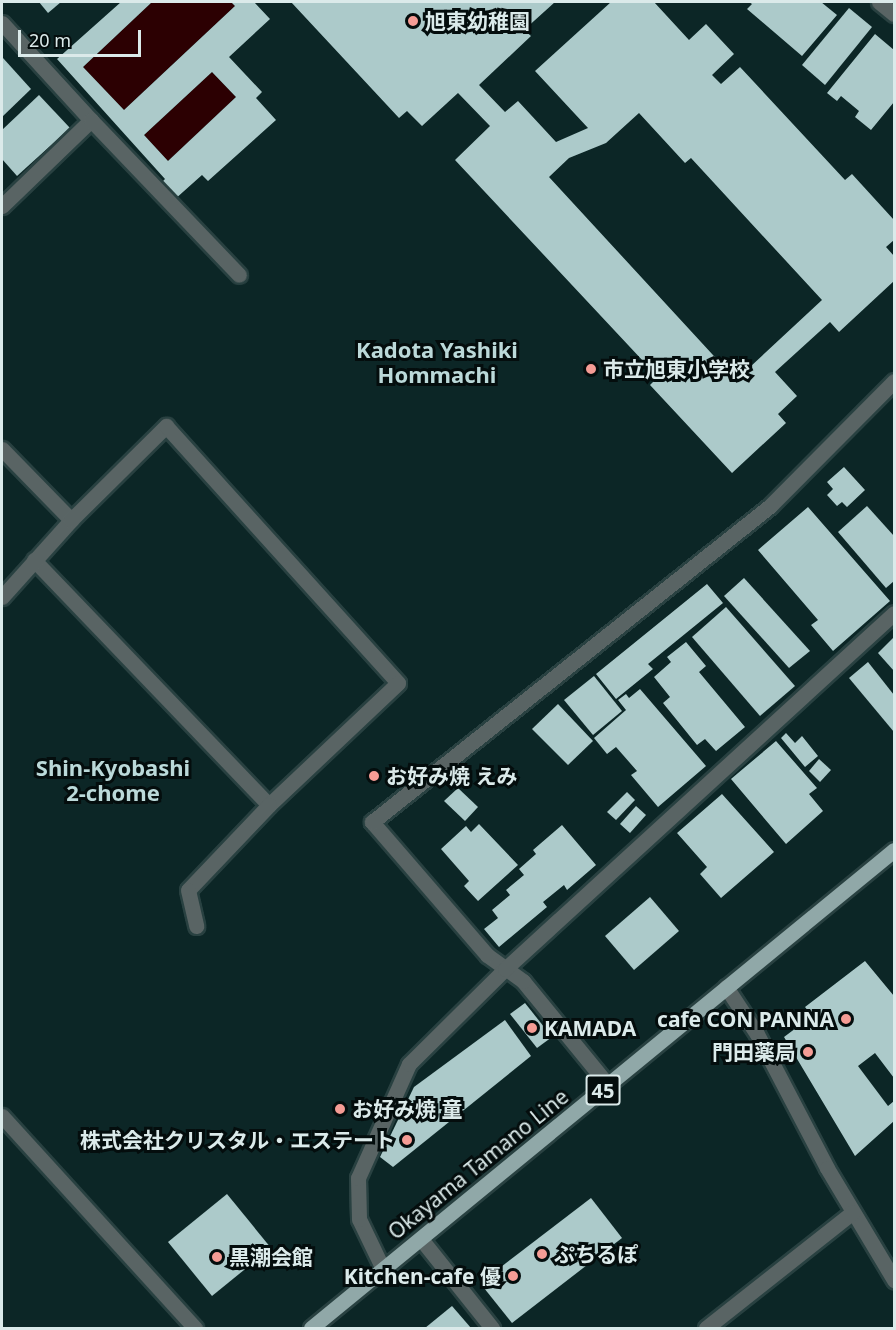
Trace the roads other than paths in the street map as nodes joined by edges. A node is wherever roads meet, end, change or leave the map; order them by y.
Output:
1 (879, 2) edge
2 (894, 14) edge
3 (2, 23) edge
4 (91, 120) junction
5 (2, 206) edge
6 (239, 275) dead end
7 (894, 381) edge
8 (2, 449) edge
9 (71, 520) junction
10 (34, 560) junction
11 (2, 597) edge
12 (894, 613) edge
13 (269, 805) junction
14 (894, 850) edge
15 (196, 926) dead end
16 (505, 969) junction
17 (726, 987) junction
18 (608, 1085) junction
19 (2, 1116) edge
20 (853, 1212) junction
21 (421, 1239) junction
22 (383, 1269) junction
23 (894, 1280) edge
24 (318, 1327) edge
25 (195, 1329) edge
26 (492, 1329) edge
27 (706, 1329) edge

1 - 2 street
3 - 4 street
4 - 5 street
4 - 6 street
7 - 16 street
8 - 9 street
9 - 10 street
9 - 13 street
10 - 11 street
10 - 13 street
12 - 16 street
13 - 15 street
14 - 17 main road, Okayama Tamano Line / 45
16 - 18 street
16 - 22 street
17 - 18 main road, Okayama Tamano Line / 45
17 - 20 street
18 - 21 main road, Okayama Tamano Line / 45
19 - 25 street
20 - 23 street
20 - 27 street
21 - 22 main road, Okayama Tamano Line / 45
21 - 26 street
22 - 24 main road, Okayama Tamano Line / 45

